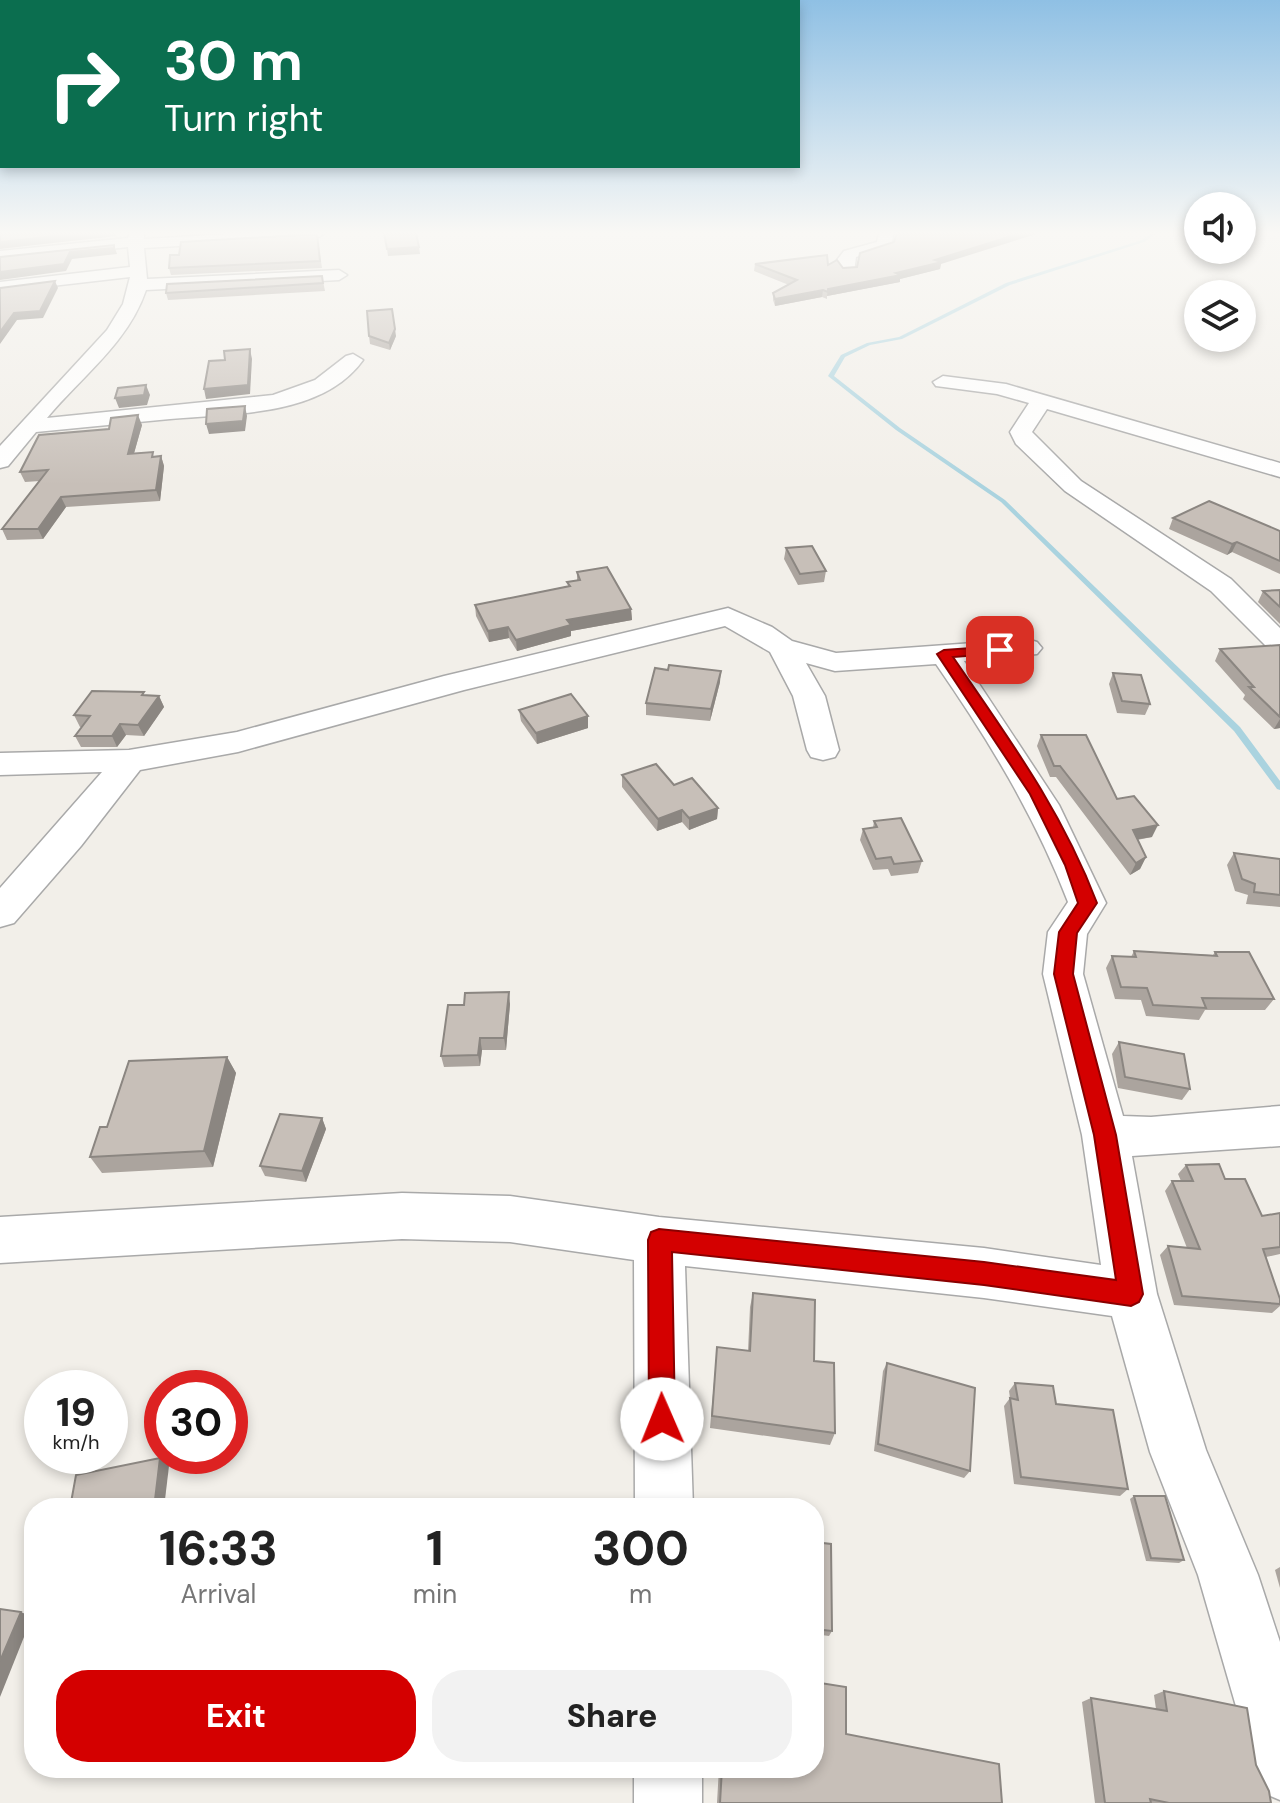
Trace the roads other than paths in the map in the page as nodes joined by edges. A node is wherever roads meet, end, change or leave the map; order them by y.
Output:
1 (122, 317) edge
2 (353, 360) dead end
3 (943, 382) dead end
4 (1042, 400) junction
5 (29, 426) junction
6 (0, 461) edge
7 (1280, 470) edge
8 (1280, 644) edge
9 (782, 647) junction
10 (1027, 648) dead end
11 (944, 654) junction
12 (823, 750) dead end
13 (129, 761) junction
14 (0, 764) edge
15 (0, 913) edge
16 (1280, 1126) edge
17 (1105, 1135) junction
18 (0, 1240) edge
19 (659, 1240) junction
20 (1131, 1294) junction
21 (664, 1498) edge
22 (1280, 1766) edge
23 (668, 1778) edge
24 (668, 1803) edge

1 - 5 street
2 - 5 street
3 - 4 street
4 - 7 street
4 - 8 street
5 - 6 street
9 - 11 street
9 - 12 street
9 - 13 street
10 - 11 street
11 - 17 street
13 - 14 street
13 - 15 street
16 - 17 street
17 - 20 street
18 - 19 street
19 - 20 street
19 - 21 street
20 - 22 street
23 - 24 street

